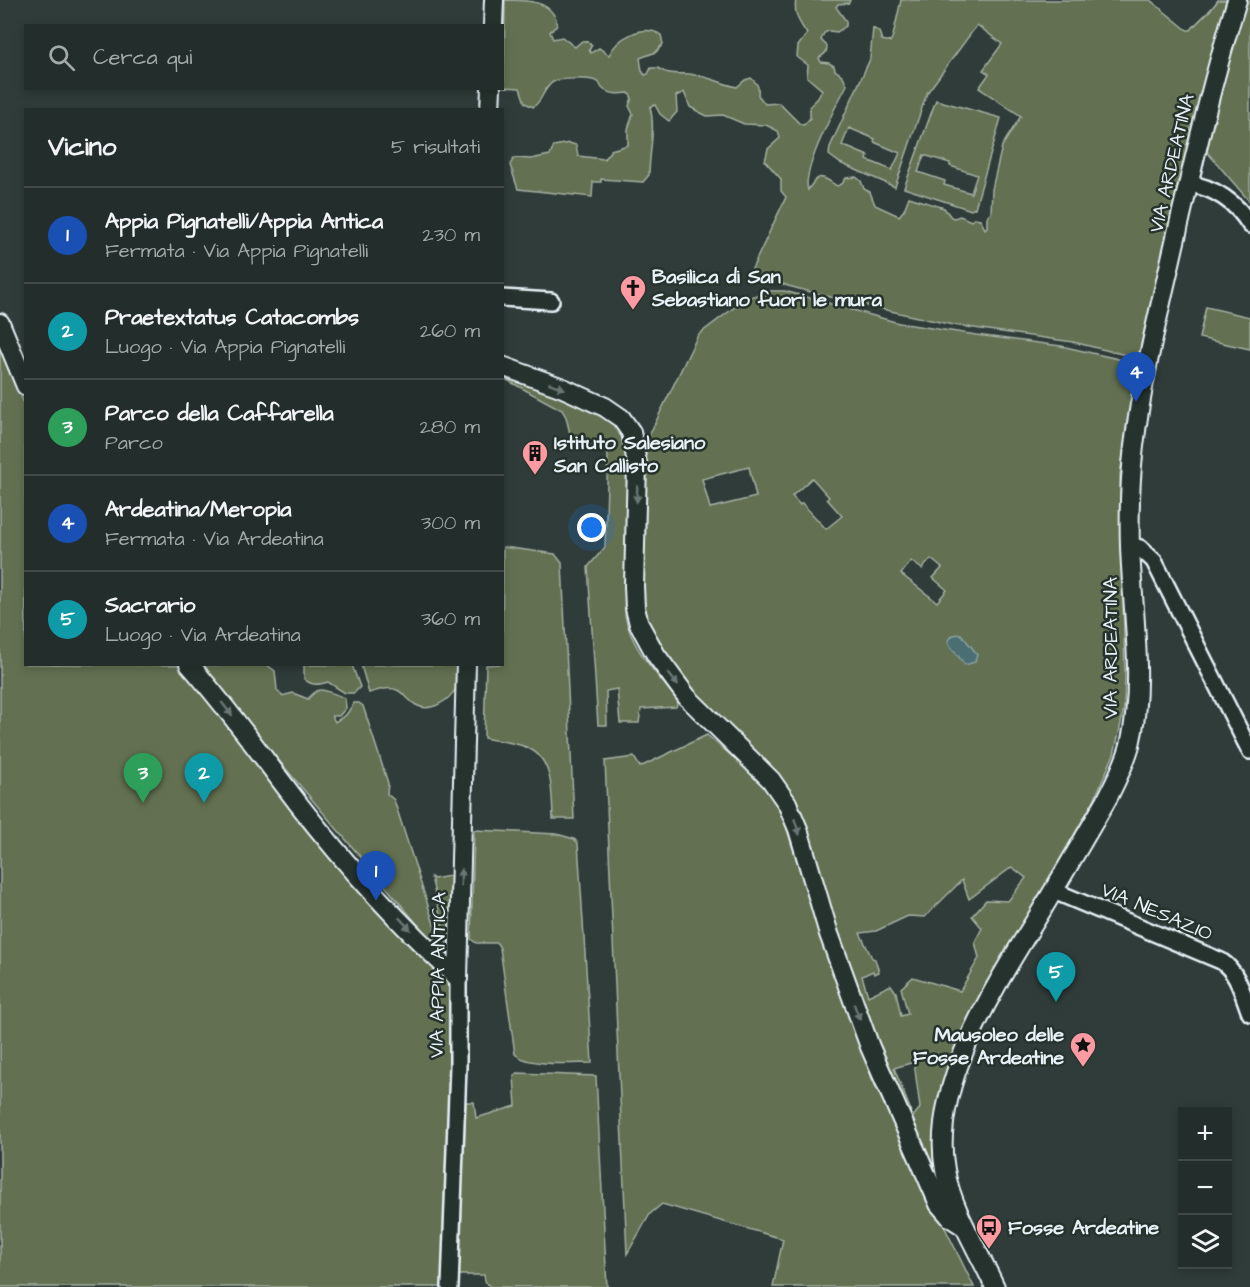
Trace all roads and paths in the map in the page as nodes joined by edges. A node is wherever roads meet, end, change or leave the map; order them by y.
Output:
1 (494, 0) edge
2 (1237, 0) edge
3 (493, 24) edge
4 (491, 90) edge
5 (490, 108) edge
6 (1189, 184) junction
7 (1250, 225) edge
8 (504, 298) edge
9 (551, 301) dead end
10 (0, 323) edge
11 (19, 349) edge
12 (504, 367) edge
13 (24, 375) edge
14 (1130, 545) junction
15 (191, 666) edge
16 (466, 666) edge
17 (1250, 751) edge
18 (1054, 891) junction
19 (458, 978) junction
20 (1250, 1014) edge
21 (967, 1228) junction
22 (455, 1286) edge
23 (995, 1287) edge

1 - 3 main road
2 - 6 main road, VIA ARDEATINA
4 - 5 main road
6 - 7 street
6 - 14 main road, VIA ARDEATINA
8 - 9 street
10 - 11 main road
11 - 13 main road
12 -> 21 main road
14 - 17 street
14 - 18 main road, VIA ARDEATINA
15 -> 19 main road
19 -> 16 main road, VIA APPIA ANTICA
18 - 20 street, VIA NESAZIO
18 - 21 main road, VIA ARDEATINA
19 - 22 street, VIA APPIA ANTICA
21 - 23 main road, VIA ARDEATINA

